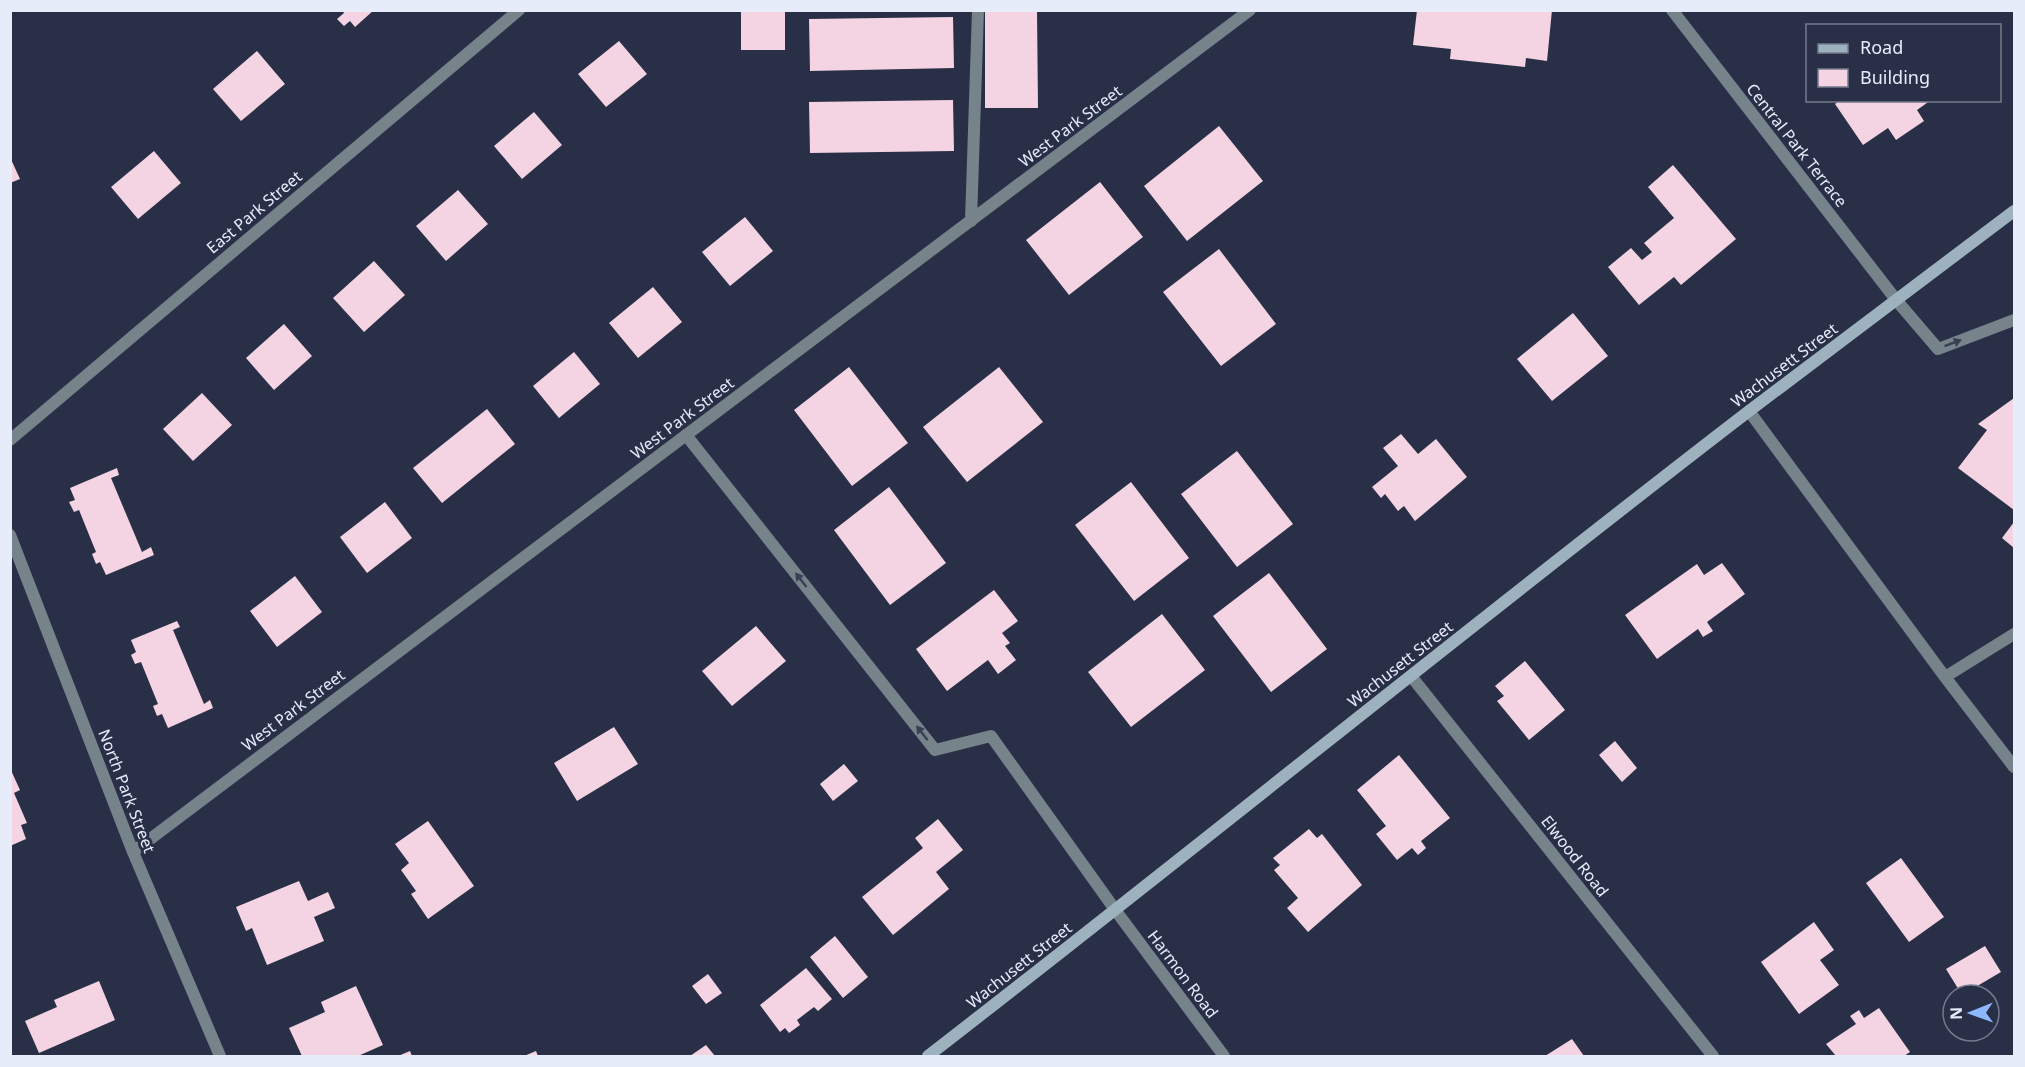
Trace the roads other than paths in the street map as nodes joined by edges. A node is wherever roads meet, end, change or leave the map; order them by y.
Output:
1 (519, 10) edge
2 (978, 10) edge
3 (1250, 10) edge
4 (1671, 10) edge
5 (2014, 211) edge
6 (971, 221) junction
7 (1897, 301) junction
8 (2014, 320) edge
9 (1749, 411) junction
10 (686, 435) junction
11 (10, 440) edge
12 (10, 535) edge
13 (2014, 634) edge
14 (1411, 676) junction
15 (1945, 677) junction
16 (2014, 767) edge
17 (133, 852) junction
18 (1116, 911) junction
19 (220, 1056) edge
20 (928, 1056) edge
21 (1224, 1056) edge
22 (1713, 1056) edge

1 - 11 street, East Park Street
2 - 6 street
3 - 6 street, West Park Street
4 - 7 street, Central Park Terrace
5 - 7 street, Wachusett Street
6 - 10 street, West Park Street
7 -> 8 street, Central Park Terrace
7 - 9 street, Wachusett Street
9 - 14 street, Wachusett Street
9 - 15 street
10 - 17 street, West Park Street
18 -> 10 street, Harmon Road
12 - 17 street, North Park Street
13 - 15 street
14 - 18 street, Wachusett Street
14 - 22 street, Elwood Road
15 - 16 street
17 - 19 street, North Park Street
18 - 20 street, Wachusett Street
18 - 21 street, Harmon Road

